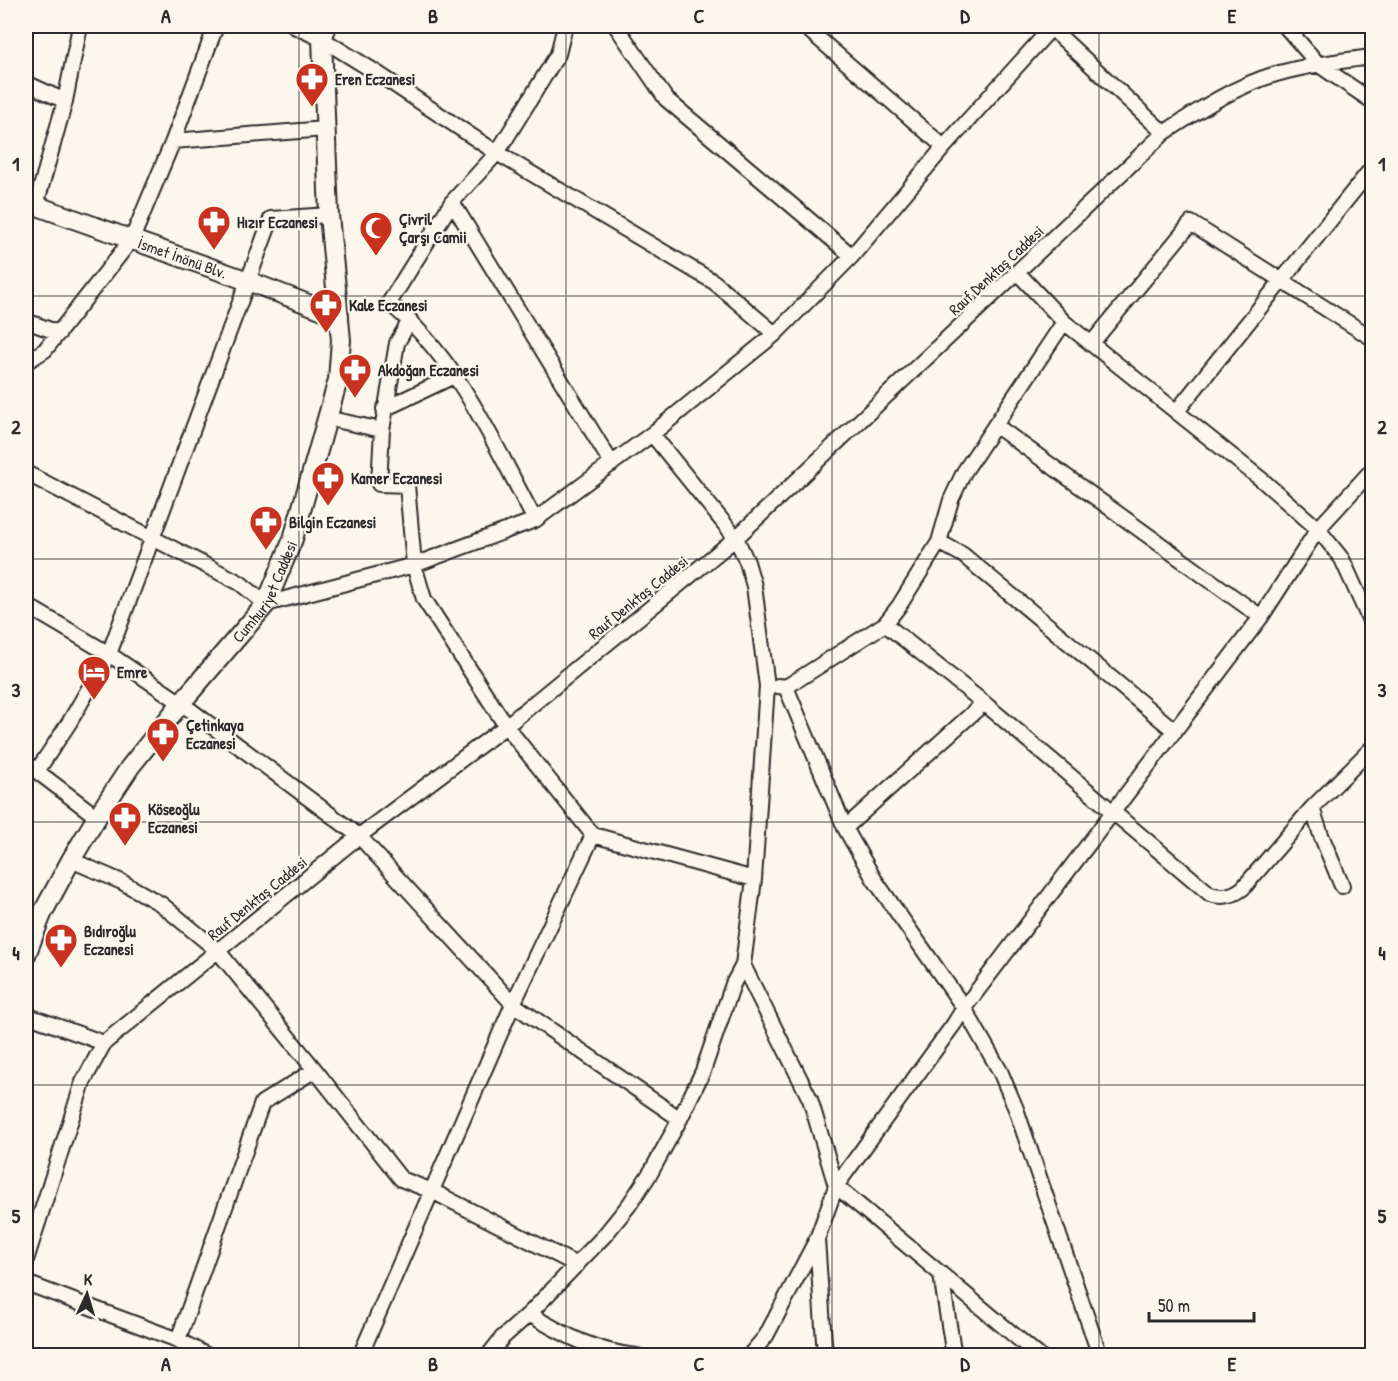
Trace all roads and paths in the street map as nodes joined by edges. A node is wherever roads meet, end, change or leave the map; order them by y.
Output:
1 (81, 26) edge
2 (216, 26) edge
3 (294, 26) edge
4 (565, 26) edge
5 (616, 26) edge
6 (804, 26) edge
7 (1051, 26) edge
8 (1285, 26) edge
9 (324, 32) edge
10 (1372, 57) edge
11 (1319, 65) junction
12 (26, 82) edge
13 (66, 100) junction
14 (1372, 101) edge
15 (326, 129) junction
16 (1164, 133) junction
17 (173, 141) junction
18 (944, 147) junction
19 (496, 153) junction
20 (1372, 168) edge
21 (452, 202) junction
22 (31, 203) edge
23 (329, 215) junction
24 (132, 239) junction
25 (852, 256) junction
26 (1018, 273) junction
27 (248, 281) junction
28 (1283, 281) junction
29 (339, 316) junction
30 (411, 320) junction
31 (26, 321) edge
32 (1064, 322) junction
33 (59, 333) junction
34 (775, 334) junction
35 (1372, 338) edge
36 (1091, 344) junction
37 (26, 362) edge
38 (456, 375) junction
39 (384, 409) junction
40 (1177, 411) junction
41 (326, 418) junction
42 (995, 425) junction
43 (382, 430) junction
44 (652, 434) junction
45 (612, 464) junction
46 (1372, 471) edge
47 (26, 473) edge
48 (535, 520) junction
49 (1318, 529) junction
50 (153, 537) junction
51 (736, 538) junction
52 (939, 542) junction
53 (414, 565) junction
54 (266, 604) junction
55 (26, 605) edge
56 (1261, 617) junction
57 (885, 624) junction
58 (1372, 625) edge
59 (109, 654) junction
60 (767, 686) junction
61 (786, 687) junction
62 (984, 703) junction
63 (181, 704) junction
64 (506, 726) junction
65 (1175, 731) junction
66 (1372, 748) edge
67 (26, 763) edge
68 (37, 771) junction
69 (1312, 808) junction
70 (1114, 812) junction
71 (97, 817) junction
72 (845, 828) junction
73 (593, 835) junction
74 (359, 836) junction
75 (72, 860) junction
76 (753, 879) junction
77 (1342, 886) dead end
78 (42, 914) junction
79 (26, 931) edge
80 (218, 951) junction
81 (26, 955) edge
82 (742, 965) junction
83 (513, 1004) junction
84 (964, 1008) junction
85 (26, 1015) edge
86 (104, 1043) junction
87 (315, 1070) junction
88 (680, 1119) junction
89 (836, 1186) junction
90 (432, 1191) junction
91 (817, 1239) junction
92 (26, 1260) edge
93 (577, 1265) junction
94 (941, 1275) junction
95 (26, 1282) edge
96 (529, 1314) junction
97 (178, 1340) junction
98 (618, 1355) edge
99 (208, 1356) edge
100 (360, 1356) edge
101 (488, 1356) edge
102 (637, 1356) edge
103 (750, 1356) edge
104 (825, 1356) edge
105 (954, 1356) edge
106 (1039, 1356) edge
107 (1100, 1356) edge

1 - 13 street
2 - 17 street
3 - 9 street
4 - 19 street
5 - 25 street
6 - 18 street
7 - 16 street
7 - 18 street
8 - 11 street
9 - 15 main road, Cumhuriyet Caddesi
9 - 19 street
10 - 11 street, Rauf Denktaş Caddesi
11 - 14 street
11 - 16 street, Rauf Denktaş Caddesi
12 - 13 street
13 - 22 street
15 - 17 street
15 - 23 main road, Cumhuriyet Caddesi
16 - 26 street, Rauf Denktaş Caddesi
17 - 24 street
18 - 25 street
19 - 21 street
19 - 34 street
20 - 28 street
21 - 30 street
21 - 45 street
22 - 24 main road, İsmet İnönü Blv.
23 - 27 street
23 - 29 main road, Cumhuriyet Caddesi
24 - 27 main road, İsmet İnönü Blv.
24 - 33 street
25 - 34 street
26 - 32 street
26 - 51 street, Rauf Denktaş Caddesi
27 - 29 main road, İsmet İnönü Blv.
27 - 50 street
28 - 35 street
28 - 36 street
28 - 40 street
29 - 41 main road, Cumhuriyet Caddesi
30 - 38 street
30 - 39 street
31 - 33 street
32 - 36 street
32 - 42 street
33 - 37 street
34 - 44 street
36 - 40 street
38 - 39 street
38 - 48 street
39 - 43 street
40 - 49 street
41 - 43 street
41 - 54 main road, Cumhuriyet Caddesi
42 - 52 street
42 - 56 street
43 - 53 street
44 - 45 street
44 - 51 street
45 - 48 street
46 - 49 street
47 - 50 street
48 - 53 street
49 - 56 street
49 - 58 street
50 - 54 street
50 - 59 street
51 - 60 street
51 - 64 street, Rauf Denktaş Caddesi
52 - 57 street
52 - 65 street
53 - 54 street
53 - 64 street
54 - 63 main road, Cumhuriyet Caddesi
55 - 59 street
56 - 65 street
57 - 61 street
57 - 62 street
59 - 63 street
59 - 68 street
60 - 61 street
60 - 76 street
61 - 72 street
62 - 70 street
62 - 72 street
63 - 71 main road, Cumhuriyet Caddesi
63 - 74 street
64 - 73 street
64 - 74 street, Rauf Denktaş Caddesi
65 - 70 street
66 - 69 street
67 - 68 street
68 - 71 street
69 - 70 street
69 - 77 street
70 - 84 street
71 - 75 main road, Cumhuriyet Caddesi
72 - 84 street
73 - 76 street
73 - 83 street
74 - 80 street, Rauf Denktaş Caddesi
74 - 83 street
75 - 78 main road, Cumhuriyet Caddesi
75 - 80 street
76 - 82 street
78 - 79 street
78 - 81 main road, Cumhuriyet Caddesi
80 - 86 street, Rauf Denktaş Caddesi
80 - 87 street
82 - 88 street
82 - 89 street
83 - 88 street
83 - 90 street
84 - 89 street
84 - 107 street
85 - 86 street
86 - 92 street, Rauf Denktaş Caddesi
87 - 90 street
87 - 97 street
88 - 93 street
89 - 91 street
89 - 94 street
90 - 93 street
90 - 100 street
91 - 103 street
91 - 104 street
93 - 96 street
94 - 105 street
94 - 106 street
95 - 97 street
96 - 98 street
96 - 101 street
97 - 99 street
98 - 102 street

